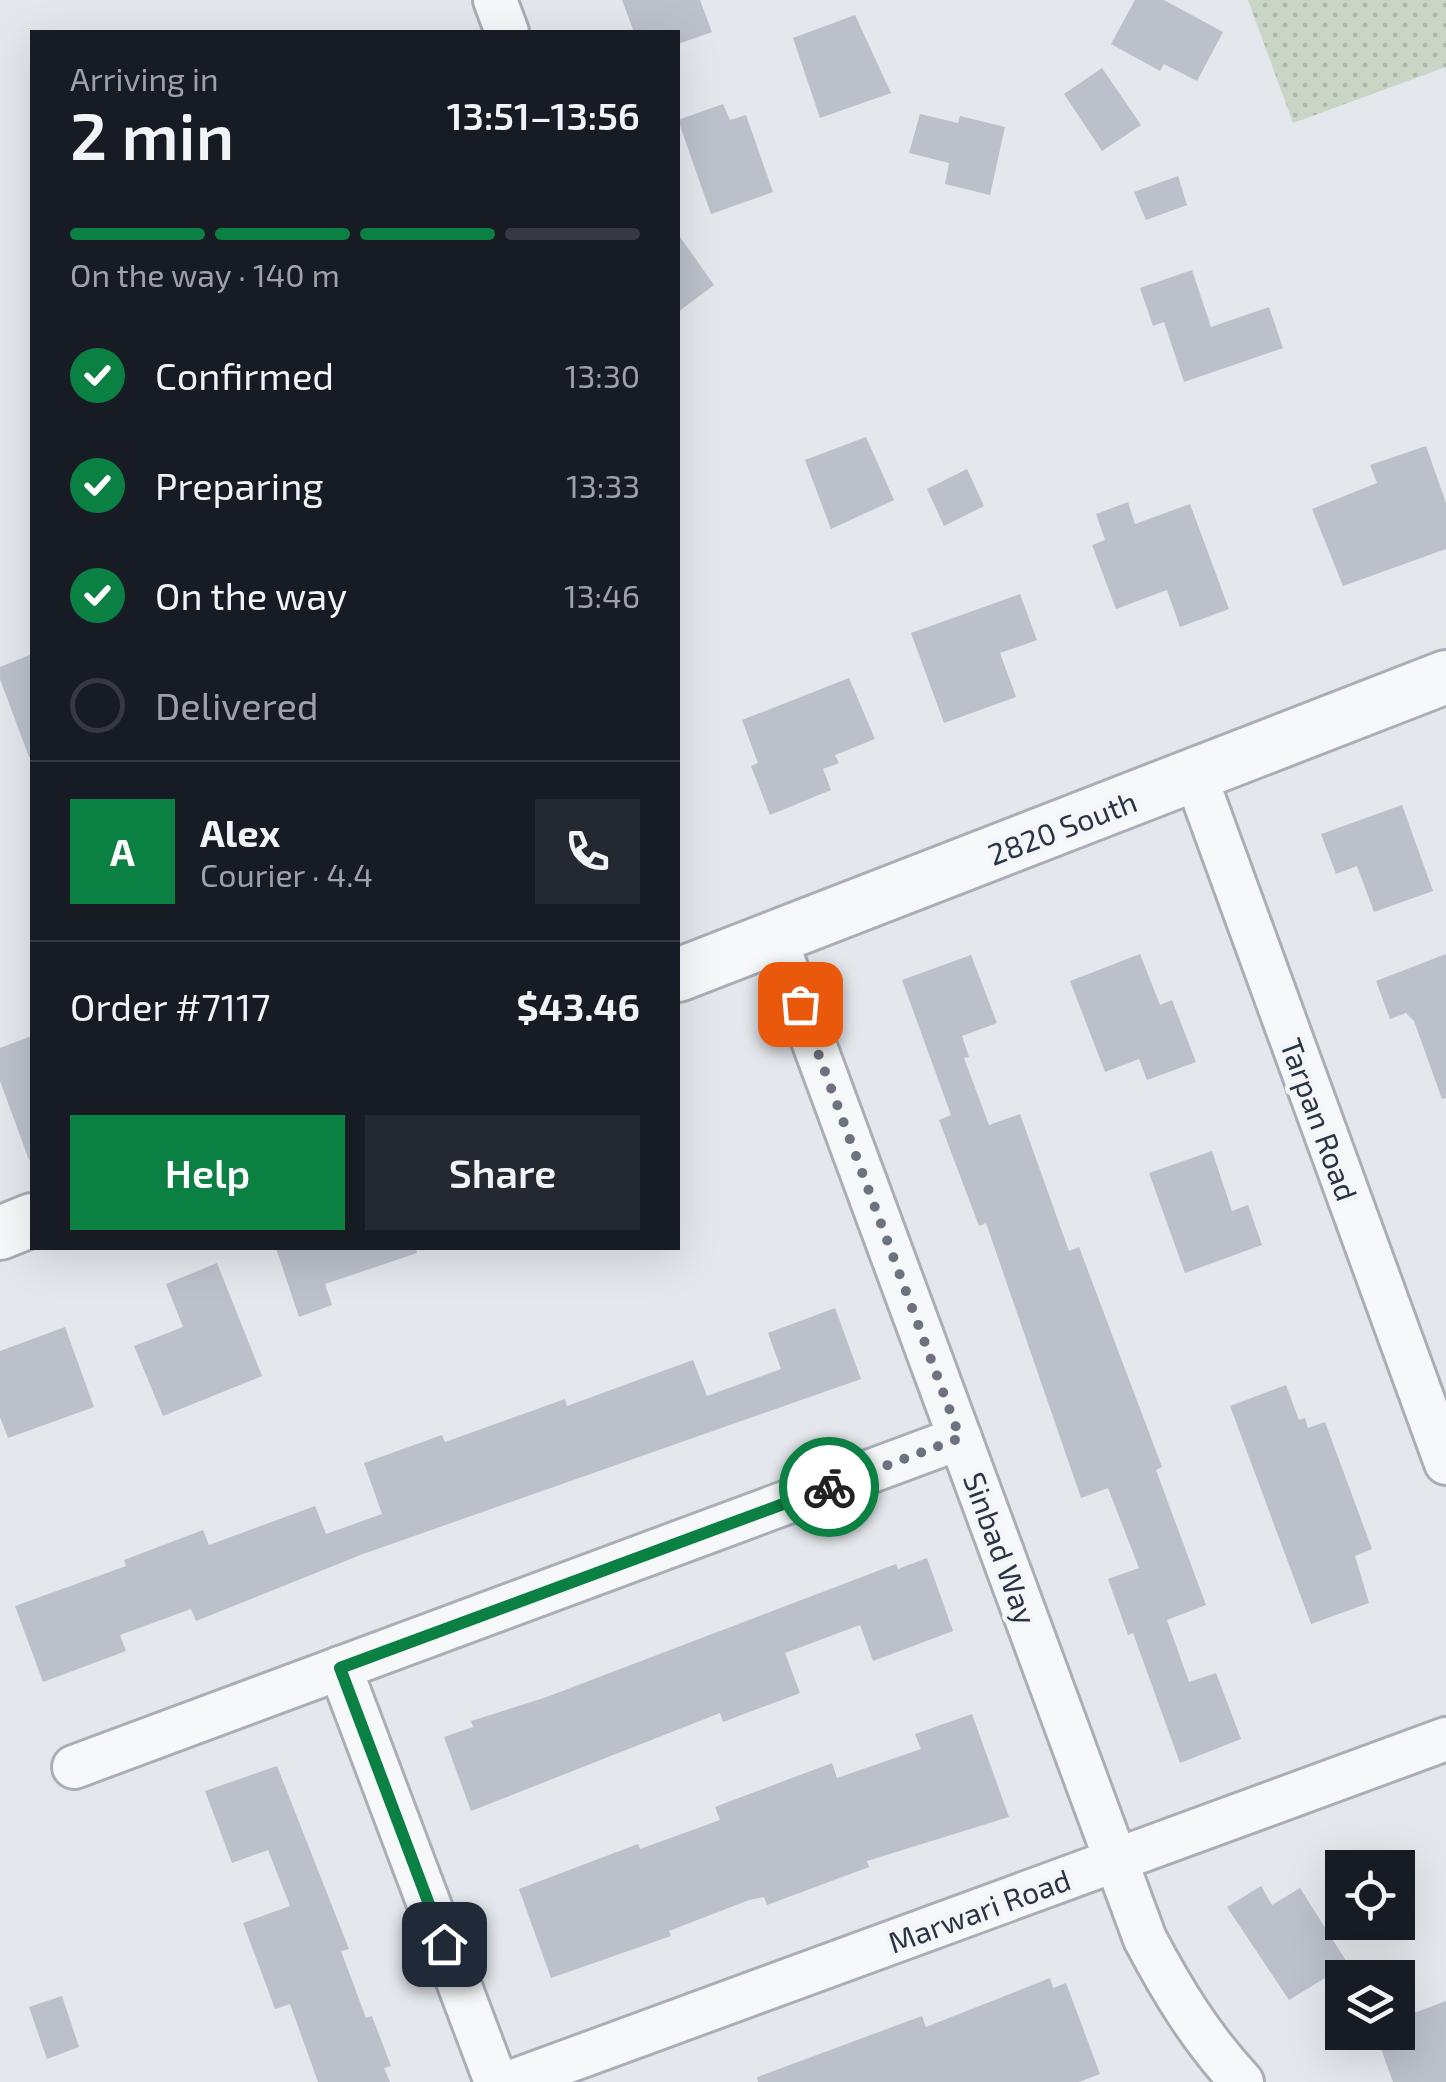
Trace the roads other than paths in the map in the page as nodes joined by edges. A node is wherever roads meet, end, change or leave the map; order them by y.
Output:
1 (495, 0) edge
2 (506, 30) edge
3 (1446, 677) edge
4 (1195, 776) junction
5 (774, 938) junction
6 (680, 974) edge
7 (30, 1221) edge
8 (0, 1233) edge
9 (960, 1438) junction
10 (1446, 1463) edge
11 (340, 1668) junction
12 (1446, 1738) edge
13 (74, 1767) dead end
14 (1116, 1859) junction
15 (496, 2082) edge
16 (511, 2082) edge
17 (1242, 2082) edge

1 - 2 street
3 - 4 street, 2820 South
4 - 5 street, 2820 South
4 - 10 street, Tarpan Road
5 - 6 street, 2820 South
5 - 9 street, Sinbad Way
7 - 8 street
9 - 11 street
9 - 14 street, Sinbad Way
11 - 13 street
11 - 15 street
12 - 14 street, Marwari Road
14 - 16 street, Marwari Road
14 - 17 street, Sinbad Way

